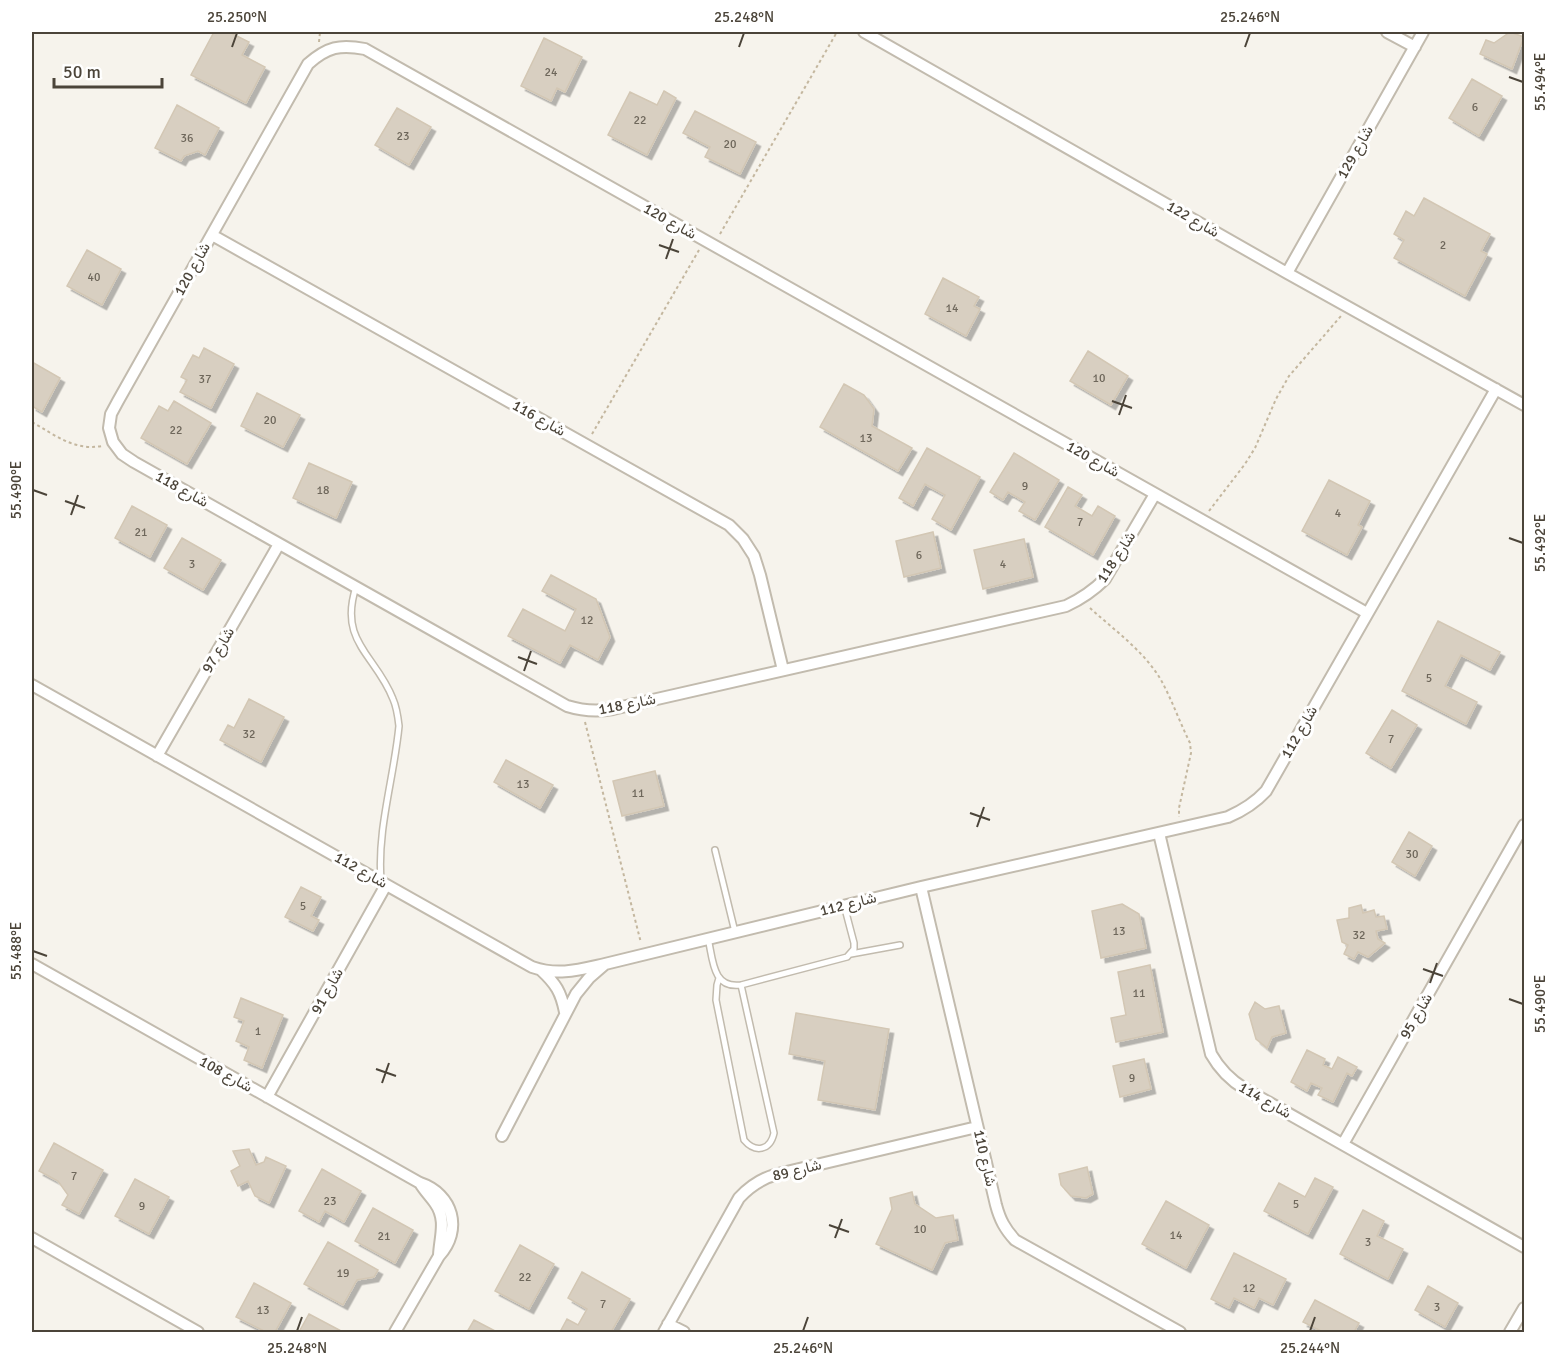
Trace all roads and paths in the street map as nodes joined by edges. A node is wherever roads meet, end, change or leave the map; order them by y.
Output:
1 (837, 32) edge
2 (864, 32) edge
3 (1387, 32) edge
4 (1423, 32) edge
5 (1415, 47) junction
6 (212, 235) junction
7 (709, 243) junction
8 (1287, 273) junction
9 (1350, 307) junction
10 (1496, 389) junction
11 (1524, 405) edge
12 (32, 422) edge
13 (113, 442) junction
14 (586, 445) junction
15 (1155, 494) junction
16 (1203, 521) junction
17 (279, 544) junction
18 (356, 587) junction
19 (1080, 599) junction
20 (1367, 613) junction
21 (783, 670) junction
22 (32, 685) edge
23 (582, 711) junction
24 (157, 756) junction
25 (1524, 825) edge
26 (1180, 828) junction
27 (1159, 833) junction
28 (715, 850) dead end
29 (384, 883) junction
30 (921, 887) junction
31 (844, 905) junction
32 (735, 932) junction
33 (708, 938) junction
34 (900, 945) dead end
35 (644, 954) junction
36 (851, 954) junction
37 (32, 964) edge
38 (605, 964) junction
39 (541, 970) junction
40 (719, 978) junction
41 (741, 985) junction
42 (566, 1012) junction
43 (267, 1097) junction
44 (977, 1127) junction
45 (502, 1136) dead end
46 (1343, 1144) junction
47 (32, 1238) edge
48 (1524, 1247) edge
49 (1524, 1308) edge
50 (666, 1328) edge
51 (198, 1332) edge
52 (395, 1332) edge
53 (684, 1332) edge
54 (1180, 1332) edge
55 (1510, 1332) edge

1 - 7 path
2 - 8 street, شارع 122
3 - 5 street
4 - 5 street, شارع 129
5 - 8 street, شارع 129
6 - 7 street, شارع 120
6 - 13 street, شارع 120
6 - 14 street, شارع 116
7 - 14 path
7 - 15 street, شارع 120
8 - 9 street, شارع 122
9 - 10 street, شارع 122
9 - 16 path
10 - 11 street, شارع 122
10 - 20 street, شارع 112
12 - 13 path
13 - 17 street, شارع 118
14 - 21 street, شارع 116
15 - 16 street, شارع 120
15 - 19 street, شارع 118
16 - 20 street, شارع 120
17 - 18 street, شارع 118
17 - 24 street, شارع 97
18 - 23 street, شارع 118
18 - 29 lane
19 - 21 street, شارع 118
19 - 26 path
20 - 26 street, شارع 112
21 - 23 street, شارع 118
22 - 24 street, شارع 112
23 - 35 path
24 - 29 street, شارع 112
25 - 46 street, شارع 95
26 - 27 street, شارع 112
27 - 30 street, شارع 112
27 - 46 street, شارع 114
28 - 32 lane
29 - 39 street, شارع 112
29 - 43 street, شارع 91
30 - 31 street, شارع 112
30 - 44 street, شارع 110
31 - 32 street, شارع 112
31 - 36 lane
32 - 33 street, شارع 112
33 - 35 street, شارع 112
33 - 40 lane
34 - 36 lane
35 - 38 street, شارع 112
36 - 41 lane
37 - 43 street, شارع 108
38 - 39 street, شارع 112
38 - 42 street
39 - 42 street
40 - 41 lane
40 - 41 lane
42 - 45 street
43 - 52 street, شارع 108
44 - 50 street, شارع 89
44 - 54 street, شارع 110
46 - 48 street, شارع 114
47 - 51 street
49 - 55 street
50 - 53 street

